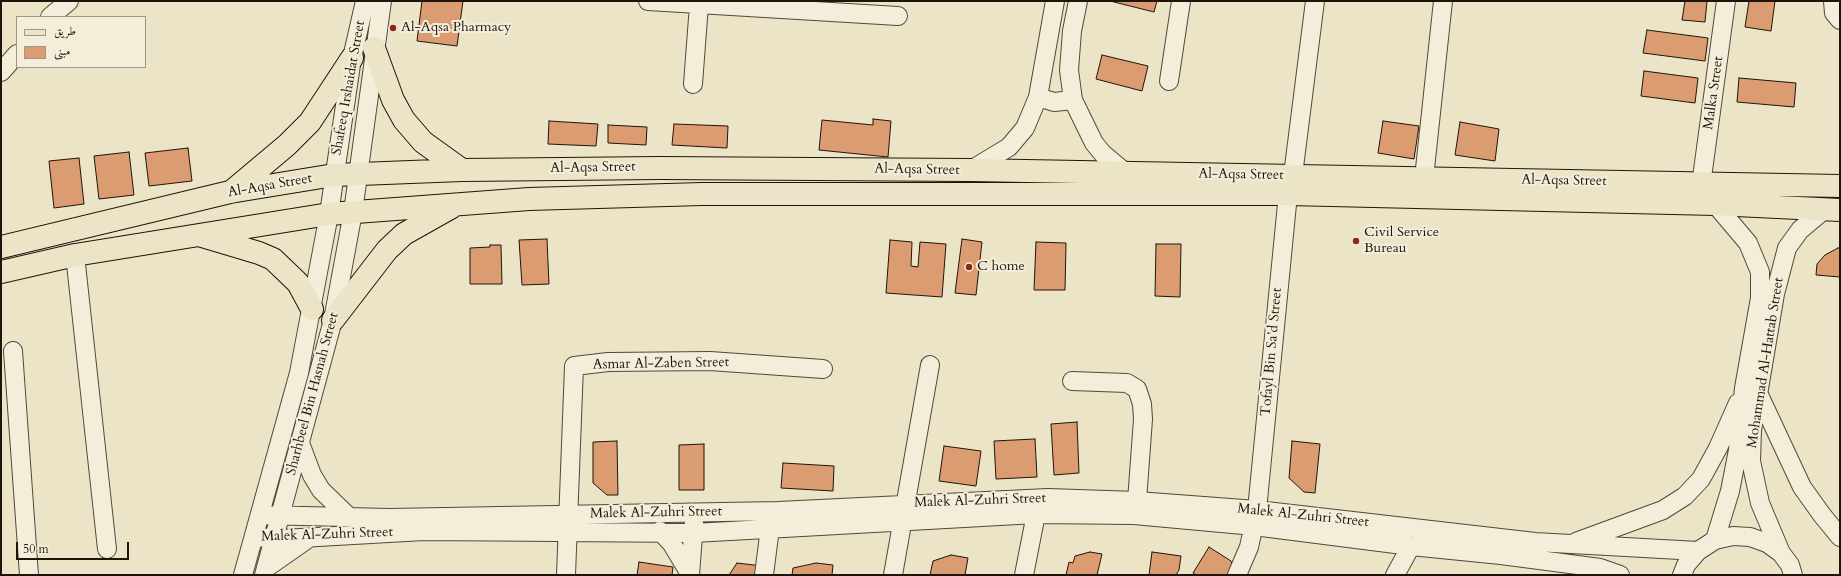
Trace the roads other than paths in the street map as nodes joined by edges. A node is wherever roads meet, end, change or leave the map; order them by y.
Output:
1 (69, 1) edge
2 (365, 1) edge
3 (382, 1) edge
4 (648, 1) edge
5 (1055, 1) edge
6 (1078, 1) edge
7 (1181, 1) edge
8 (1315, 1) edge
9 (1443, 1) edge
10 (1726, 1) edge
11 (1833, 1) edge
12 (699, 5) junction
13 (51, 16) edge
14 (898, 16) dead end
15 (1840, 20) edge
16 (374, 48) junction
17 (16, 55) edge
18 (352, 58) junction
19 (1, 72) edge
20 (1169, 81) dead end
21 (693, 84) dead end
22 (1038, 97) junction
23 (1073, 100) junction
24 (462, 170) junction
25 (971, 170) junction
26 (358, 174) junction
27 (1127, 174) junction
28 (334, 175) junction
29 (1424, 178) junction
30 (1701, 184) junction
31 (1290, 185) junction
32 (1840, 186) edge
33 (230, 192) junction
34 (457, 204) junction
35 (1715, 204) junction
36 (1832, 210) edge
37 (353, 212) junction
38 (329, 214) junction
39 (197, 234) junction
40 (1, 247) edge
41 (75, 255) junction
42 (1, 272) edge
43 (312, 310) junction
44 (333, 320) junction
45 (13, 351) dead end
46 (930, 365) dead end
47 (823, 368) dead end
48 (1072, 381) dead end
49 (1752, 392) junction
50 (300, 443) junction
51 (1137, 501) junction
52 (695, 512) junction
53 (904, 513) junction
54 (1036, 514) junction
55 (260, 515) junction
56 (281, 516) junction
57 (349, 517) junction
58 (1256, 518) junction
59 (569, 523) junction
60 (770, 528) junction
61 (660, 531) junction
62 (694, 533) junction
63 (254, 537) junction
64 (310, 537) junction
65 (1840, 537) edge
66 (274, 539) junction
67 (1715, 540) junction
68 (1572, 544) junction
69 (1411, 546) junction
70 (107, 549) dead end
71 (1698, 551) junction
72 (1781, 553) junction
73 (1565, 563) junction
74 (265, 571) edge
75 (690, 574) edge
76 (29, 575) edge
77 (243, 575) edge
78 (566, 575) edge
79 (764, 575) edge
80 (893, 575) edge
81 (1024, 575) edge
82 (1237, 575) edge
83 (1395, 575) edge
84 (1580, 575) edge
85 (1620, 575) edge
86 (1682, 575) edge
87 (1793, 575) edge

1 - 13 street
2 - 18 street, Shafeeq Irshaidat Street
3 - 16 street, Shafeeq Irshaidat Street
4 - 12 street
5 - 22 street
6 - 23 street
7 - 20 street
8 - 31 street, Tofayl Bin Sa’d Street
9 - 29 street
10 - 30 street, Malka Street
11 - 15 street
12 - 14 street
12 - 21 street
16 - 24 main road
16 - 26 street, Shafeeq Irshaidat Street
17 - 19 street
18 - 28 street, Shafeeq Irshaidat Street
18 - 33 main road
22 - 23 street
22 - 25 street
23 - 27 street
24 - 25 main road, Al-Aqsa Street
24 - 26 main road, Al-Aqsa Street
25 - 27 main road, Al-Aqsa Street
26 - 28 main road, Al-Aqsa Street
26 - 37 street, Shafeeq Irshaidat Street
27 - 31 main road, Al-Aqsa Street
28 - 33 main road, Al-Aqsa Street
28 - 38 street, Shafeeq Irshaidat Street
29 - 30 main road, Al-Aqsa Street
29 - 31 main road, Al-Aqsa Street
30 - 32 main road, Al-Aqsa Street
31 - 34 main road, Al-Aqsa Street
31 - 35 main road, Al-Aqsa Street
31 - 58 street, Tofayl Bin Sa’d Street
33 - 40 main road, Al-Aqsa Street
34 - 37 main road, Al-Aqsa Street
34 - 44 main road
35 - 36 main road, Al-Aqsa Street
35 - 49 street, Mohammad Al-Hattab Street
36 - 49 street, Mohammad Al-Hattab Street
37 - 38 main road, Al-Aqsa Street
37 - 44 street, Sharhbeel Bin Hasnah Street
38 - 39 main road, Al-Aqsa Street
38 - 43 street, Sharhbeel Bin Hasnah Street
39 - 41 main road, Al-Aqsa Street
39 - 43 main road
41 - 42 main road, Al-Aqsa Street
41 - 70 street
43 - 55 street, Sharhbeel Bin Hasnah Street
44 - 50 street, Sharhbeel Bin Hasnah Street
45 - 76 street
46 - 53 street
47 - 59 street, Asmar Al-Zaben Street
48 - 51 street
49 - 65 street
49 - 67 street, Mohammad Al-Hattab Street
49 - 68 street
49 - 72 street, Mohammad Al-Hattab Street
50 - 56 street, Sharhbeel Bin Hasnah Street
50 - 57 street
51 - 53 street, Malek Al-Zuhri Street
51 - 58 street, Malek Al-Zuhri Street
52 - 53 street, Malek Al-Zuhri Street
52 - 59 street, Malek Al-Zuhri Street
52 - 62 street
53 - 54 street, Malek Al-Zuhri Street
53 - 60 street, Malek Al-Zuhri Street
53 - 80 street
54 - 58 street, Malek Al-Zuhri Street
54 - 81 street
55 - 56 street, Malek Al-Zuhri Street
55 - 63 street, Sharhbeel Bin Hasnah Street
56 - 57 street, Malek Al-Zuhri Street
56 - 66 street, Sharhbeel Bin Hasnah Street
57 - 59 street, Malek Al-Zuhri Street
58 - 68 street, Malek Al-Zuhri Street
58 - 69 street, Malek Al-Zuhri Street
58 - 82 street, Tofayl Bin Sa’d Street
59 - 61 street, Malek Al-Zuhri Street
59 - 64 street, Malek Al-Zuhri Street
59 - 78 street
60 - 62 street, Malek Al-Zuhri Street
60 - 79 street
61 - 62 street, Malek Al-Zuhri Street
61 - 75 street
62 - 75 street
63 - 66 street, Malek Al-Zuhri Street
63 - 77 street, Sharhbeel Bin Hasnah Street
64 - 66 street, Malek Al-Zuhri Street
64 - 74 street
66 - 74 street, Sharhbeel Bin Hasnah Street
67 - 71 street
67 - 72 street
68 - 71 street, Malek Al-Zuhri Street
69 - 73 street, Malek Al-Zuhri Street
69 - 83 street
71 - 86 street
72 - 87 street, Mohammad Al-Hattab Street
73 - 84 street
73 - 85 street, Malek Al-Zuhri Street

